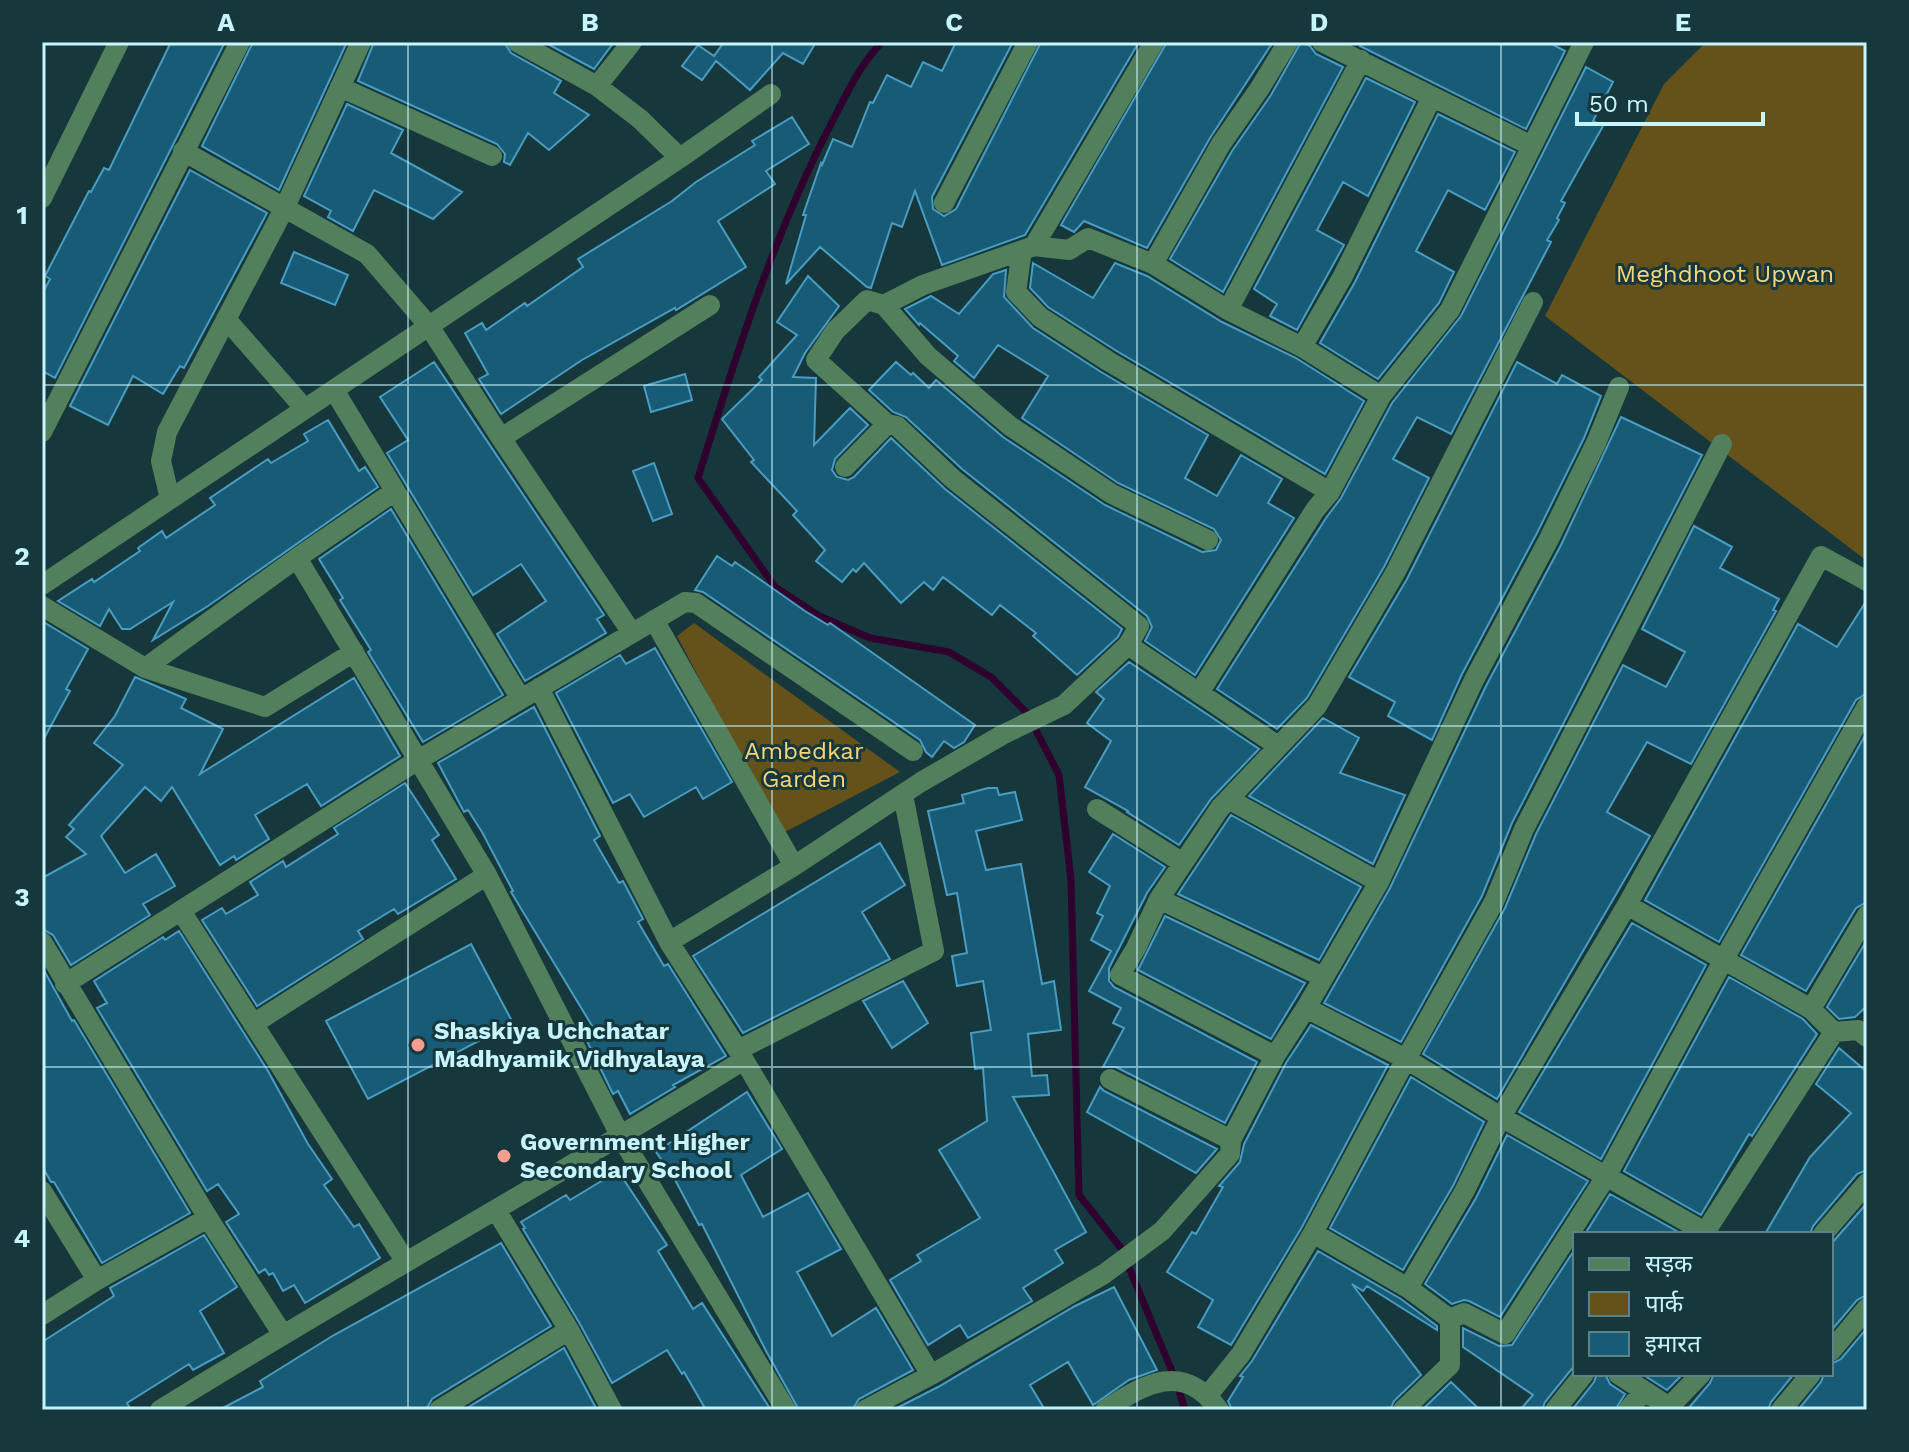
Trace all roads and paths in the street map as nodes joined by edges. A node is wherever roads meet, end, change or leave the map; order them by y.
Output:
1 (119, 42) edge
2 (240, 42) edge
3 (361, 42) edge
4 (517, 42) edge
5 (632, 42) edge
6 (1028, 42) edge
7 (1154, 42) edge
8 (1288, 42) edge
9 (1322, 42) edge
10 (1584, 42) edge
11 (1361, 60) junction
12 (597, 86) junction
13 (340, 87) junction
14 (771, 94) dead end
15 (1432, 97) junction
16 (1532, 146) junction
17 (183, 151) junction
18 (492, 156) dead end
19 (680, 158) junction
20 (42, 198) edge
21 (944, 203) dead end
22 (285, 207) junction
23 (1028, 248) junction
24 (1153, 264) junction
25 (1533, 302) dead end
26 (710, 305) dead end
27 (884, 305) junction
28 (1228, 310) junction
29 (226, 319) junction
30 (429, 326) junction
31 (1302, 347) junction
32 (1619, 387) dead end
33 (334, 390) junction
34 (1381, 396) junction
35 (305, 409) junction
36 (887, 424) junction
37 (42, 432) edge
38 (501, 438) junction
39 (1722, 444) dead end
40 (845, 467) dead end
41 (395, 491) junction
42 (1330, 492) junction
43 (170, 499) junction
44 (1208, 540) dead end
45 (297, 558) junction
46 (1867, 581) edge
47 (42, 585) edge
48 (42, 606) edge
49 (654, 620) junction
50 (632, 633) junction
51 (1128, 645) junction
52 (354, 652) junction
53 (145, 668) junction
54 (1199, 693) junction
55 (530, 694) junction
56 (1867, 706) edge
57 (1278, 746) junction
58 (913, 751) dead end
59 (418, 760) junction
60 (903, 795) junction
61 (1230, 800) junction
62 (1097, 809) dead end
63 (1183, 863) junction
64 (794, 866) junction
65 (487, 875) junction
66 (1379, 882) junction
67 (1159, 899) junction
68 (1627, 905) junction
69 (181, 911) junction
70 (1867, 915) edge
71 (42, 942) edge
72 (669, 942) junction
73 (1724, 959) junction
74 (1323, 977) junction
75 (65, 984) junction
76 (1306, 1008) junction
77 (1811, 1009) junction
78 (253, 1024) junction
79 (1834, 1032) junction
80 (1867, 1037) edge
81 (740, 1056) junction
82 (1275, 1056) junction
83 (1406, 1059) junction
84 (1110, 1079) dead end
85 (1501, 1117) junction
86 (621, 1137) junction
87 (1231, 1140) junction
88 (1607, 1175) junction
89 (1867, 1183) edge
90 (42, 1191) edge
91 (496, 1210) junction
92 (208, 1218) junction
93 (1702, 1232) edge
94 (1705, 1232) edge
95 (1825, 1232) edge
96 (1313, 1233) junction
97 (406, 1262) junction
98 (97, 1280) junction
99 (1408, 1288) junction
100 (1867, 1308) edge
101 (42, 1315) edge
102 (1450, 1319) junction
103 (569, 1330) junction
104 (283, 1335) junction
105 (1833, 1349) edge
106 (931, 1375) junction
107 (1582, 1376) edge
108 (1621, 1376) edge
109 (1699, 1376) edge
110 (1809, 1376) edge
111 (1643, 1392) junction
112 (1214, 1403) edge
113 (1672, 1408) edge
114 (160, 1410) edge
115 (439, 1410) edge
116 (612, 1410) edge
117 (786, 1410) edge
118 (865, 1410) edge
119 (1105, 1410) edge
120 (1403, 1410) edge
121 (1555, 1410) edge
122 (1628, 1410) edge
123 (1781, 1410) edge

1 - 20 street
2 - 17 street
3 - 13 street
4 - 12 street
5 - 12 street
6 - 21 street
7 - 23 street
8 - 24 street
9 - 11 street
10 - 16 street
11 - 15 street
11 - 28 street
12 - 19 street
13 - 18 street
13 - 22 street
14 - 19 street
15 - 16 street
15 - 31 street
16 - 34 street
17 - 22 street
17 - 37 street
19 - 30 street
22 - 29 street
22 - 30 street
23 - 24 street
23 - 27 street
23 - 42 street
24 - 28 street
25 - 57 street
26 - 38 street
27 - 36 street
27 - 44 street
28 - 31 street
29 - 35 street
29 - 43 street
30 - 33 street
30 - 38 street
31 - 34 street
32 - 66 street
33 - 35 street
33 - 41 street
34 - 42 street
35 - 43 street
36 - 40 street
36 - 51 street
38 - 50 street
39 - 83 street
41 - 45 street
41 - 55 street
42 - 54 street
43 - 47 street
45 - 52 street
45 - 53 street
46 - 68 street
48 - 53 street
49 - 50 street
49 - 58 street
49 - 64 street
50 - 55 street
51 - 54 street
51 - 60 street
52 - 53 street
52 - 59 street
54 - 57 street
55 - 59 street
55 - 72 street
56 - 73 street
57 - 61 street
59 - 65 street
59 - 69 street
60 - 64 street
60 - 81 street
61 - 63 street
61 - 66 street
62 - 63 street
63 - 67 street
64 - 72 street
65 - 78 street
65 - 86 street
66 - 74 street
67 - 74 street
67 - 82 street
68 - 73 street
68 - 85 street
69 - 75 street
69 - 78 street
70 - 77 street
71 - 75 street
72 - 81 street
73 - 77 street
73 - 88 street
74 - 76 street
75 - 92 street
76 - 82 street
76 - 83 street
77 - 79 street
78 - 97 street
79 - 80 street
79 - 94 street
81 - 86 street
81 - 106 street
82 - 87 street
83 - 85 street
83 - 96 street
84 - 87 street
85 - 88 street
85 - 99 street
86 - 91 street
86 - 117 street
87 - 106 street
88 - 93 street
88 - 102 street
89 - 95 street
90 - 98 street
91 - 97 street
91 - 103 street
92 - 98 street
92 - 104 street
96 - 99 street
96 - 112 street
97 - 104 street
98 - 101 street
99 - 102 street
100 - 105 street
102 - 120 street
103 - 115 street
103 - 116 street
104 - 114 street
106 - 118 street
107 - 121 street
108 - 111 street
109 - 113 street
110 - 123 street
111 - 113 street
111 - 122 street
112 - 119 street

